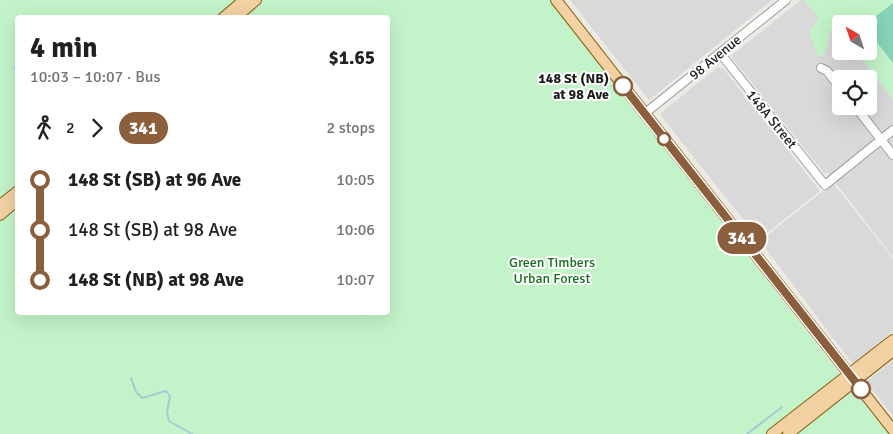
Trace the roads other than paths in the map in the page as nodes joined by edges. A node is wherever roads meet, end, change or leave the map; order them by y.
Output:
1 (244, 0) edge
2 (256, 0) edge
3 (556, 0) edge
4 (786, 0) edge
5 (226, 15) edge
6 (238, 15) edge
7 (720, 53) junction
8 (821, 68) dead end
9 (832, 77) edge
10 (644, 114) junction
11 (862, 115) edge
12 (893, 130) edge
13 (881, 140) junction
14 (893, 156) edge
15 (15, 193) edge
16 (15, 202) edge
17 (0, 205) edge
18 (0, 214) edge
19 (893, 340) edge
20 (893, 351) edge
21 (852, 378) junction
22 (893, 430) edge
23 (772, 434) edge
24 (788, 434) edge

1 - 5 main road
2 - 6 main road
3 - 10 main road
4 - 7 street, 98 Avenue
7 - 10 street, 98 Avenue
7 - 13 street, 148A Street
8 - 9 street
10 - 21 main road
11 - 13 street
12 - 13 street
13 - 14 street
15 - 17 main road
16 - 18 main road
19 - 21 main road
20 - 21 main road
21 - 22 main road
21 - 23 main road
21 - 24 main road

